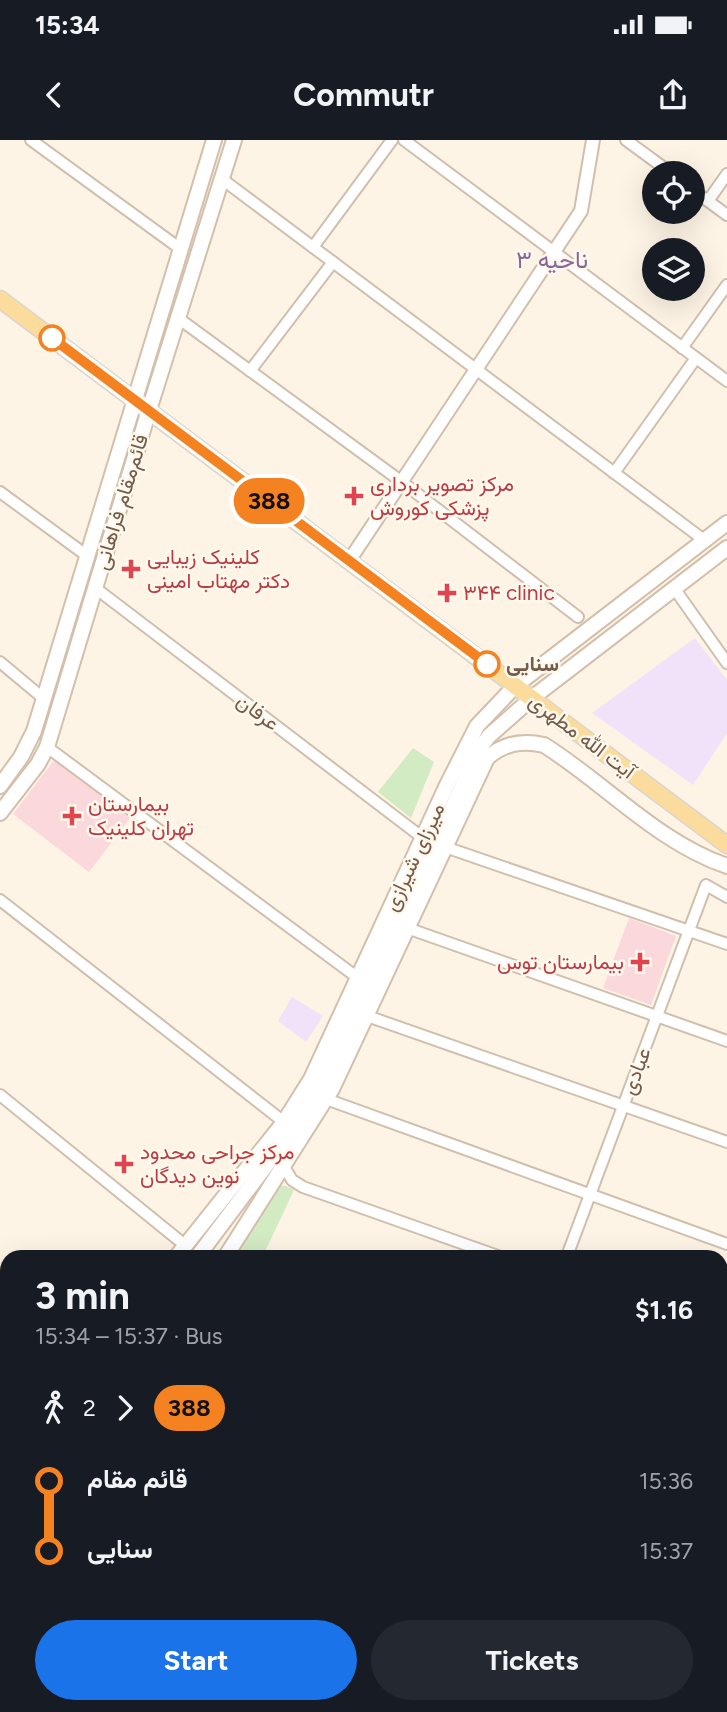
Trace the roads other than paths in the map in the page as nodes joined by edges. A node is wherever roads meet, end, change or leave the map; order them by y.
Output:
1 (31, 140) edge
2 (214, 140) edge
3 (234, 140) edge
4 (392, 140) edge
5 (404, 140) edge
6 (593, 140) edge
7 (626, 140) edge
8 (655, 161) edge
9 (727, 174) edge
10 (222, 179) junction
11 (705, 199) edge
12 (708, 201) junction
13 (727, 215) edge
14 (313, 247) junction
15 (182, 250) junction
16 (554, 252) junction
17 (333, 262) junction
18 (727, 285) edge
19 (0, 299) edge
20 (178, 318) junction
21 (682, 348) junction
22 (696, 358) junction
23 (477, 369) junction
24 (250, 371) junction
25 (727, 381) edge
26 (134, 400) junction
27 (149, 410) junction
28 (614, 473) junction
29 (402, 482) junction
30 (0, 492) edge
31 (727, 523) edge
32 (705, 540) junction
33 (727, 548) edge
34 (86, 555) junction
35 (349, 561) junction
36 (94, 587) junction
37 (674, 588) junction
38 (578, 617) dead end
39 (0, 662) edge
40 (727, 663) edge
41 (515, 686) junction
42 (43, 698) junction
43 (532, 698) junction
44 (47, 747) junction
45 (0, 786) edge
46 (0, 813) edge
47 (725, 837) edge
48 (422, 838) junction
49 (445, 846) junction
50 (727, 866) edge
51 (727, 897) edge
52 (0, 900) edge
53 (407, 928) junction
54 (689, 930) junction
55 (727, 944) edge
56 (358, 978) junction
57 (367, 1016) junction
58 (657, 1016) junction
59 (727, 1041) edge
60 (0, 1095) edge
61 (326, 1099) junction
62 (623, 1106) junction
63 (284, 1122) junction
64 (727, 1142) edge
65 (283, 1165) junction
66 (590, 1194) junction
67 (727, 1244) edge
68 (181, 1250) edge
69 (183, 1250) edge
70 (203, 1250) edge
71 (230, 1250) edge
72 (481, 1250) edge
73 (568, 1250) edge

1 - 15 street
2 - 15 main road, قائم‌مقام فراهانی
3 - 10 main road, قائم‌مقام فراهانی
4 - 14 street
5 - 16 street
6 - 16 street
7 - 8 street
9 - 12 street
10 - 14 street
10 - 20 main road, قائم‌مقام فراهانی
11 - 12 street
12 - 13 street
14 - 17 street
15 - 26 main road, قائم‌مقام فراهانی
16 - 21 street
16 - 23 street
17 - 23 street
17 - 24 street
18 - 21 street
19 - 26 main road, آیت الله مطهری
20 - 24 street
20 - 27 main road, قائم‌مقام فراهانی
21 - 22 street
22 - 25 street
22 - 28 street
23 - 28 street
23 - 29 street
24 - 29 street
26 - 27 main road, آیت الله مطهری
26 - 34 main road, قائم‌مقام فراهانی
27 - 35 main road, آیت الله مطهری
27 - 36 main road, قائم‌مقام فراهانی
28 - 32 street
29 - 35 street
29 - 38 street
30 - 34 street
31 - 32 main road, میرزای شیرازی
32 - 41 main road, میرزای شیرازی
33 - 37 main road, میرزای شیرازی
34 - 42 main road, قائم‌مقام فراهانی
35 - 41 main road, آیت الله مطهری
36 - 44 main road, قائم‌مقام فراهانی
36 - 48 street, عرفان
37 - 40 street
37 - 43 main road, میرزای شیرازی
39 - 42 street
41 - 43 main road, آیت الله مطهری
41 - 48 main road, میرزای شیرازی
42 - 45 main road, قائم‌مقام فراهانی
43 - 47 main road, آیت الله مطهری
43 - 70 main road, میرزای شیرازی
44 - 46 main road, قائم‌مقام فراهانی
44 - 56 street
48 - 56 main road, میرزای شیرازی
49 - 50 main road, میرزای شیرازی
49 - 53 main road, میرزای شیرازی
49 - 54 street
51 - 54 street, عبادی
52 - 63 street
53 - 57 main road, میرزای شیرازی
53 - 58 street
54 - 55 street
54 - 58 street, عبادی
56 - 63 main road, میرزای شیرازی
57 - 61 main road, میرزای شیرازی
57 - 62 street
58 - 59 street
58 - 62 street, عبادی
60 - 68 street
61 - 65 main road, میرزای شیرازی
61 - 66 street
62 - 64 street
62 - 66 street, عبادی
63 - 69 main road, میرزای شیرازی
65 - 71 main road, میرزای شیرازی
65 - 72 street
66 - 67 street
66 - 73 street, عبادی

